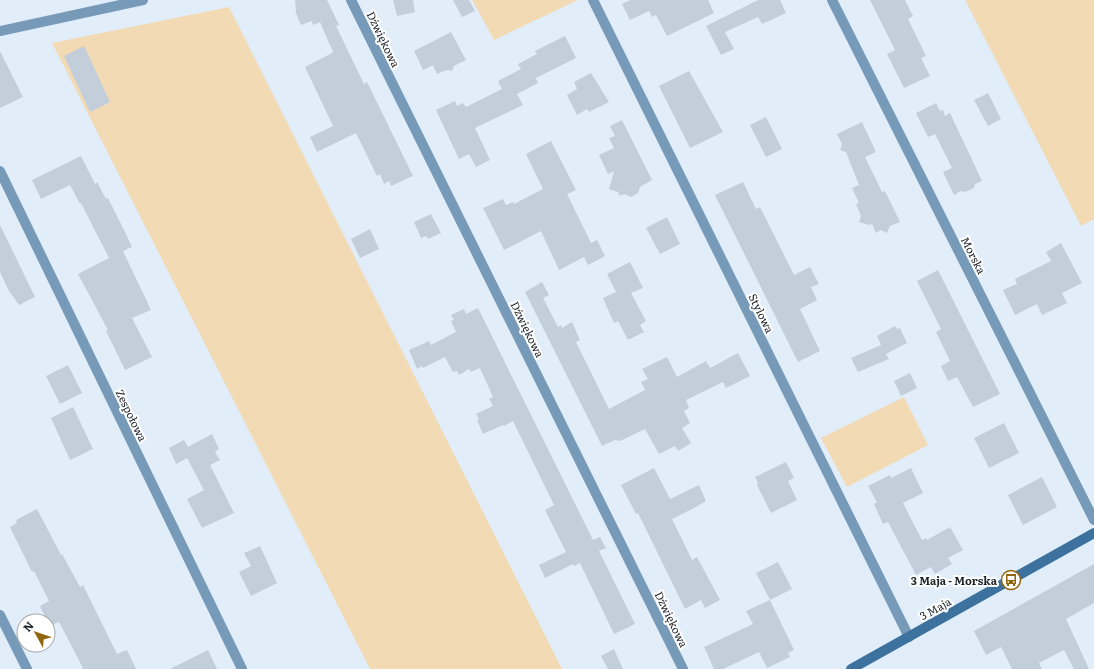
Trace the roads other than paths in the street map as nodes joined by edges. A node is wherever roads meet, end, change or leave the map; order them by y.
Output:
1 (143, 0) edge
2 (351, 0) edge
3 (593, 0) edge
4 (832, 0) edge
5 (0, 31) edge
6 (0, 171) edge
7 (1094, 520) edge
8 (1094, 534) edge
9 (0, 615) edge
10 (909, 637) junction
11 (866, 665) edge
12 (26, 669) edge
13 (242, 669) edge
14 (684, 669) edge
15 (851, 669) edge

1 - 5 street
2 - 14 street, Dźwiękowa
3 - 10 street, Stylowa
4 - 7 street, Morska
6 - 13 street, Zespołowa
8 - 10 street, 3 Maja
9 - 12 street
10 - 11 street, 3 Maja
11 - 15 street, 3 Maja

